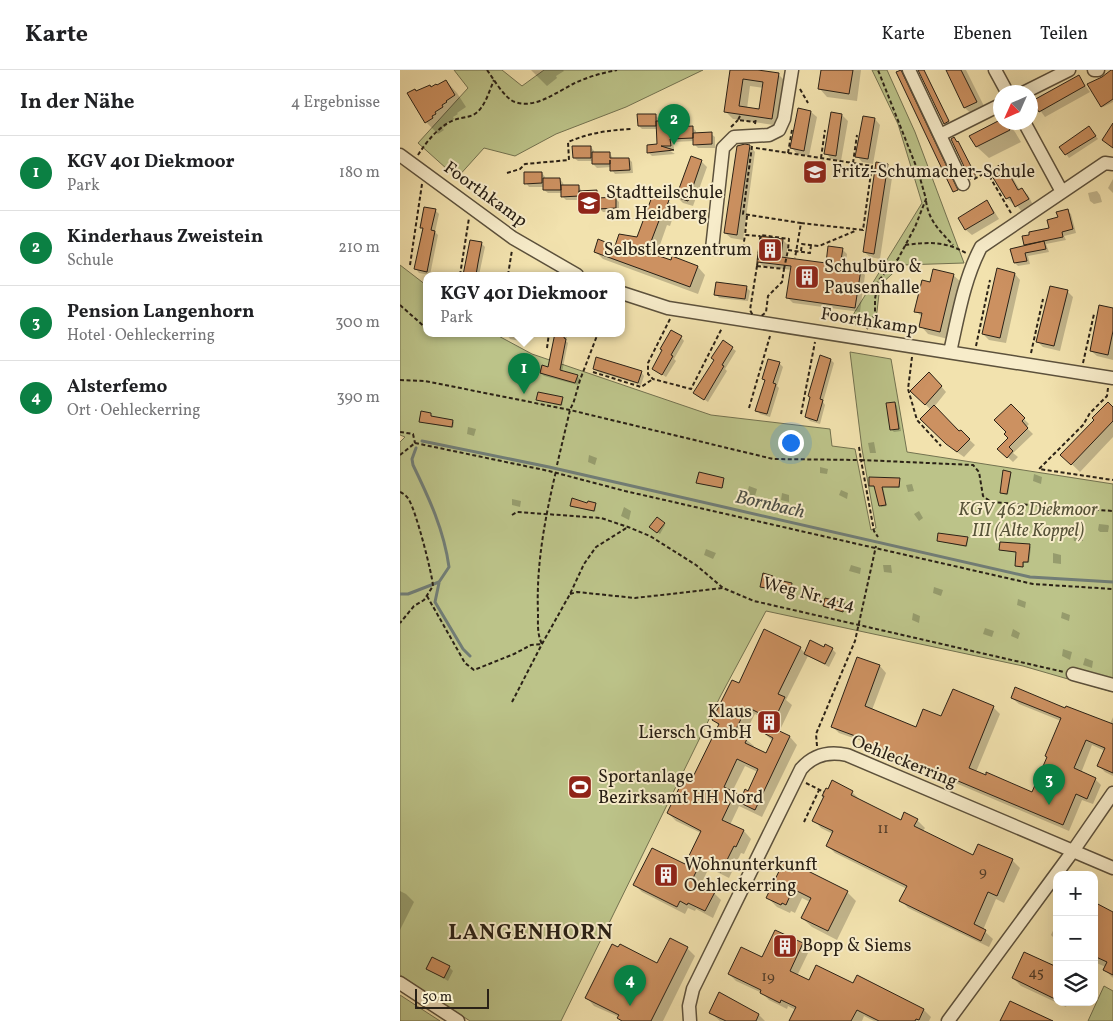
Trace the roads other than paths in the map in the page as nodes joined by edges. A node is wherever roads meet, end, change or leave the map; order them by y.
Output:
1 (792, 70) edge
2 (909, 70) edge
3 (995, 70) edge
4 (1068, 70) edge
5 (1004, 85) edge
6 (1038, 86) edge
7 (993, 108) edge
8 (1028, 130) edge
9 (940, 135) junction
10 (400, 155) edge
11 (1113, 164) edge
12 (963, 184) road end
13 (1062, 192) junction
14 (712, 249) dead end
15 (572, 272) edge
16 (625, 294) edge
17 (950, 352) junction
18 (1111, 378) edge
19 (1073, 674) road end
20 (1113, 685) edge
21 (1113, 793) edge
22 (1072, 851) junction
23 (1113, 868) edge
24 (400, 983) edge
25 (458, 1021) edge
26 (690, 1021) edge
27 (948, 1021) edge

1 - 14 street
2 - 9 street
3 - 5 street
4 - 6 street
7 - 9 street
8 - 13 street
9 - 12 street
10 - 15 street, Foorthkamp
11 - 13 street
13 - 17 street
16 - 17 street, Foorthkamp
17 - 18 street, Foorthkamp
19 - 20 street
21 - 22 street
22 - 23 street, Oehleckerring
22 - 26 street, Oehleckerring
22 - 27 street
24 - 25 street

